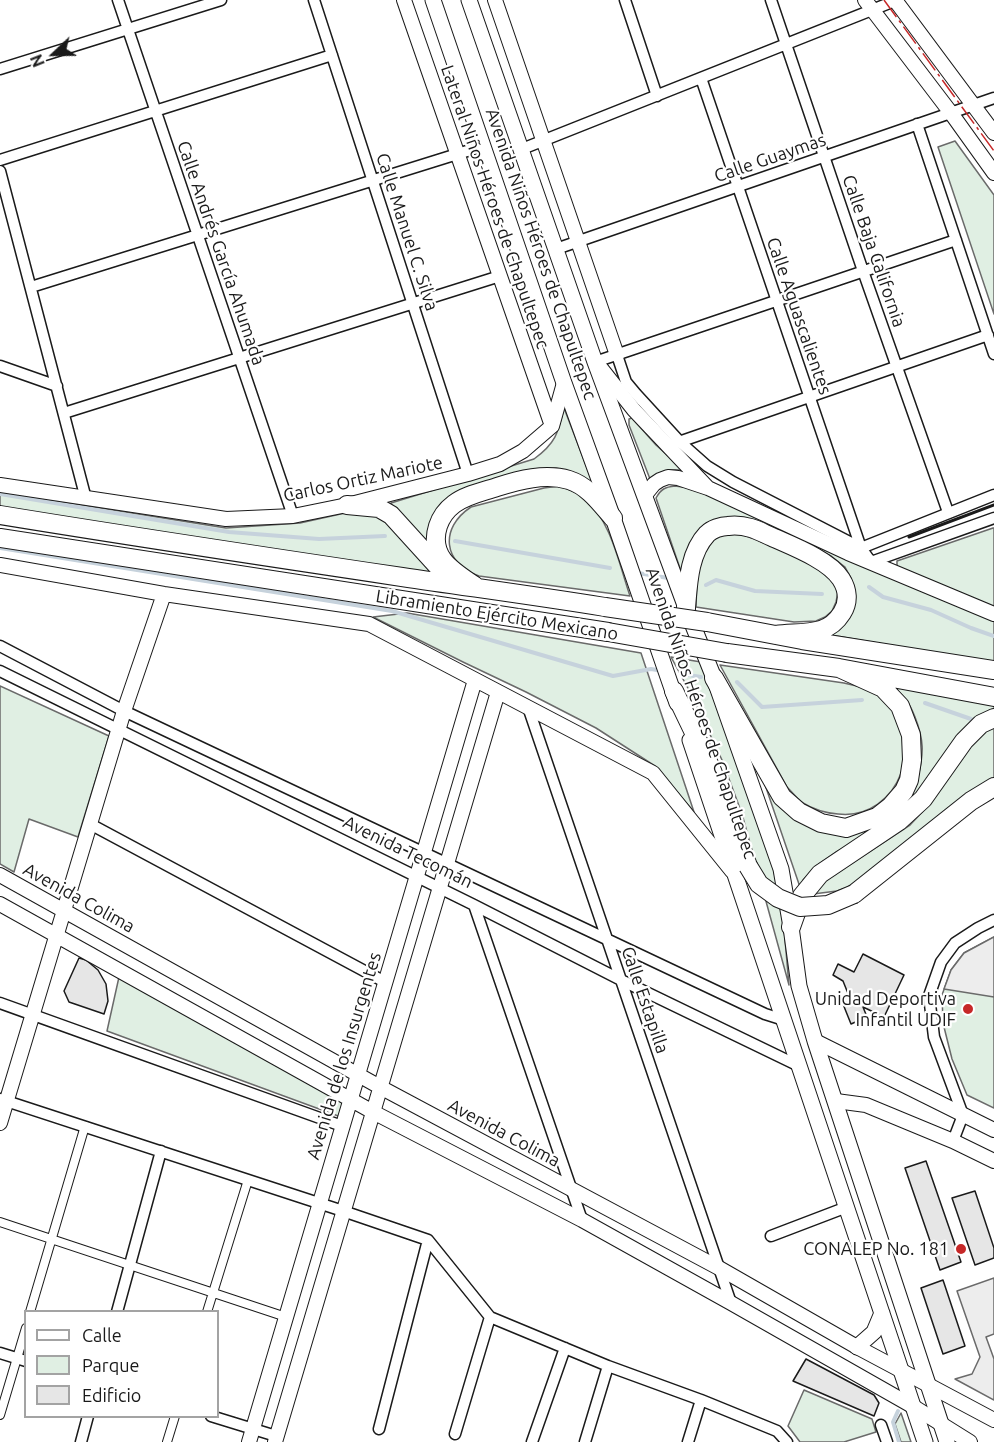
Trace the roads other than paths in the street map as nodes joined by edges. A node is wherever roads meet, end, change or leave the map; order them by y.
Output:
1 (118, 0) edge
2 (221, 0) edge
3 (314, 0) edge
4 (404, 0) edge
5 (433, 0) edge
6 (470, 0) edge
7 (495, 0) edge
8 (625, 0) edge
9 (771, 0) edge
10 (896, 0) edge
11 (868, 5) edge
12 (128, 29) junction
13 (786, 44) junction
14 (332, 55) junction
15 (0, 69) edge
16 (701, 78) junction
17 (657, 96) junction
18 (994, 98) edge
19 (974, 105) junction
20 (156, 111) junction
21 (951, 113) junction
22 (917, 124) junction
23 (994, 133) edge
24 (543, 141) junction
25 (483, 146) junction
26 (522, 149) junction
27 (458, 154) junction
28 (824, 157) junction
29 (0, 160) edge
30 (0, 171) edge
31 (994, 173) edge
32 (373, 181) junction
33 (738, 186) junction
34 (198, 235) junction
35 (956, 240) junction
36 (578, 242) junction
37 (556, 249) junction
38 (863, 271) junction
39 (500, 276) junction
40 (31, 287) junction
41 (777, 300) junction
42 (413, 303) junction
43 (988, 335) junction
44 (994, 354) edge
45 (617, 355) junction
46 (239, 357) junction
47 (595, 362) junction
48 (0, 366) edge
49 (897, 366) junction
50 (564, 383) junction
51 (57, 386) junction
52 (810, 397) junction
53 (64, 413) junction
54 (552, 426) junction
55 (674, 444) junction
56 (468, 474) junction
57 (0, 485) edge
58 (708, 488) junction
59 (645, 495) junction
60 (994, 495) edge
61 (86, 499) junction
62 (347, 505) junction
63 (948, 512) junction
64 (0, 515) edge
65 (293, 516) junction
66 (614, 518) junction
67 (994, 518) edge
68 (0, 538) edge
69 (861, 548) junction
70 (871, 562) junction
71 (0, 565) edge
72 (454, 585) junction
73 (479, 588) junction
74 (164, 594) junction
75 (686, 608) junction
76 (994, 614) edge
77 (776, 635) junction
78 (0, 646) edge
79 (839, 668) junction
80 (994, 670) edge
81 (0, 671) edge
82 (714, 678) junction
83 (475, 680) junction
84 (674, 691) joint
85 (498, 692) junction
86 (994, 697) edge
87 (528, 707) junction
88 (124, 711) junction
89 (994, 718) edge
90 (119, 730) junction
91 (450, 761) junction
92 (473, 773) junction
93 (994, 787) edge
94 (90, 824) junction
95 (423, 853) junction
96 (447, 863) junction
97 (742, 871) junction
98 (0, 874) edge
99 (417, 877) junction
100 (440, 888) junction
101 (0, 903) edge
102 (474, 905) junction
103 (64, 911) junction
104 (994, 920) edge
105 (791, 927) junction
106 (57, 936) junction
107 (607, 940) junction
108 (621, 980) junction
109 (385, 982) junction
110 (0, 1003) edge
111 (32, 1014) junction
112 (784, 1020) junction
113 (815, 1041) junction
114 (800, 1066) junction
115 (357, 1074) junction
116 (380, 1087) junction
117 (351, 1098) junction
118 (3, 1100) edge
119 (836, 1101) junction
120 (373, 1112) junction
121 (963, 1115) junction
122 (0, 1123) edge
123 (85, 1126) junction
124 (342, 1126) junction
125 (994, 1130) edge
126 (953, 1141) junction
127 (161, 1151) junction
128 (994, 1161) edge
129 (248, 1180) junction
130 (571, 1190) junction
131 (320, 1203) junction
132 (847, 1207) junction
133 (343, 1211) junction
134 (582, 1220) junction
135 (0, 1222) edge
136 (771, 1236) dead end
137 (52, 1239) junction
138 (428, 1240) junction
139 (130, 1265) junction
140 (719, 1268) junction
141 (213, 1293) junction
142 (731, 1303) junction
143 (30, 1310) edge
144 (117, 1310) edge
145 (207, 1310) edge
146 (882, 1313) junction
147 (286, 1317) junction
148 (490, 1317) junction
149 (24, 1340) edge
150 (858, 1347) junction
151 (565, 1348) junction
152 (0, 1353) edge
153 (21, 1359) edge
154 (608, 1366) junction
155 (902, 1371) junction
156 (929, 1385) junction
157 (701, 1400) junction
158 (914, 1407) junction
159 (0, 1415) edge
160 (87, 1418) edge
161 (174, 1418) edge
162 (215, 1418) edge
163 (994, 1420) edge
164 (941, 1423) junction
165 (881, 1425) dead end
166 (379, 1429) dead end
167 (455, 1434) dead end
168 (251, 1435) edge
169 (276, 1439) edge
170 (81, 1442) edge
171 (167, 1442) edge
172 (532, 1442) edge
173 (585, 1442) edge
174 (688, 1442) edge
175 (787, 1442) edge
176 (886, 1442) edge
177 (925, 1442) edge
178 (947, 1442) edge
179 (970, 1442) edge

1 - 12 street, Calle Andrés García Ahumada
2 - 12 street
3 - 14 street, Calle Manuel C. Silva
4 - 27 street, Lateral Niños Héroes de Chapultepec
5 - 25 main road, Avenida Niños Héroes de Chapultepec
6 - 26 main road, Avenida Niños Héroes de Chapultepec
7 - 24 street
8 - 17 street
9 - 13 street, Calle Baja California
10 - 11 street
10 - 19 street
11 - 13 street
11 - 21 street
12 - 15 street
12 - 20 street, Calle Andrés García Ahumada
13 - 16 street
13 - 28 street, Calle Baja California
14 - 20 street
14 - 32 street, Calle Manuel C. Silva
16 - 17 street
16 - 33 street, Calle Aguascalientes
17 - 24 street
18 - 19 street, Calle Guaymas
19 - 21 street, Calle Guaymas
19 - 23 street
20 - 29 street
20 - 34 street, Calle Andrés García Ahumada
21 - 22 street, Calle Guaymas
21 - 31 street
22 - 28 street, Calle Guaymas
22 - 35 street
24 - 26 street
24 - 36 street
25 - 27 street
25 - 50 main road, Avenida Niños Héroes de Chapultepec
26 - 37 main road, Avenida Niños Héroes de Chapultepec
27 - 32 street
27 - 39 street, Lateral Niños Héroes de Chapultepec
28 - 33 street, Calle Guaymas
28 - 38 street, Calle Baja California
30 - 40 street
32 - 34 street
32 - 42 street, Calle Manuel C. Silva
33 - 36 street, Calle Guaymas
33 - 41 street, Calle Aguascalientes
34 - 40 street
34 - 46 street, Calle Andrés García Ahumada
35 - 38 street
35 - 43 street
36 - 37 street, Calle Guaymas
36 - 45 street
37 - 47 main road, Avenida Niños Héroes de Chapultepec
38 - 41 street
38 - 49 street, Calle Baja California
39 - 42 street
39 - 54 street, Lateral Niños Héroes de Chapultepec
40 - 51 street
41 - 45 street
41 - 52 street, Calle Aguascalientes
42 - 46 street
42 - 56 street, Calle Manuel C. Silva
43 - 44 street
43 - 49 street
45 - 47 street
45 - 55 street
46 - 53 street
46 - 65 street, Calle Andrés García Ahumada
47 - 55 street
47 - 59 main road, Avenida Niños Héroes de Chapultepec
48 - 51 street
49 - 52 street
49 - 63 street, Calle Baja California
50 - 54 street
50 - 66 main road, Avenida Niños Héroes de Chapultepec
51 - 53 street
52 - 55 street
52 - 69 street, Calle Aguascalientes
53 - 61 street
54 - 56 street, Carlos Ortiz Mariote
55 - 58 street
55 - 69 street
56 - 62 street, Carlos Ortiz Mariote
57 - 61 street
58 - 59 street
58 - 70 street
59 - 75 main road, Avenida Niños Héroes de Chapultepec
60 - 63 street
61 - 65 street, Carlos Ortiz Mariote
62 - 65 street, Carlos Ortiz Mariote
62 - 72 highway
63 - 69 street
64 - 72 highway, Libramiento Ejército Mexicano
66 - 73 highway
66 - 84 main road, Avenida Niños Héroes de Chapultepec
67 - 70 street
68 - 79 highway, Libramiento Ejército Mexicano, bridge
69 - 70 street, Calle Aguascalientes
70 - 76 street
71 - 74 street, Libramiento Ejército Mexicano
72 - 73 highway, Libramiento Ejército Mexicano
73 - 77 highway, Libramiento Ejército Mexicano, bridge
74 - 83 street, Libramiento Ejército Mexicano
74 - 88 street
75 - 77 highway
75 - 82 main road, Avenida Niños Héroes de Chapultepec
77 - 80 highway, Libramiento Ejército Mexicano
78 - 88 street, Avenida Tecomán
79 - 82 highway
79 - 86 highway, Libramiento Ejército Mexicano
81 - 90 street, Avenida Tecomán
82 - 105 main road, Avenida Niños Héroes de Chapultepec
83 - 85 street, Libramiento Ejército Mexicano
83 - 91 street, Avenida de los Insurgentes
84 - 97 highway
85 - 87 street, Libramiento Ejército Mexicano
85 - 92 street
87 - 97 street, Libramiento Ejército Mexicano
87 - 107 street, Calle Estapilla
88 - 90 street
88 - 95 street, Avenida Tecomán
89 - 105 highway
90 - 94 street
90 - 99 street, Avenida Tecomán
91 - 92 street
91 - 95 street, Avenida de los Insurgentes
92 - 96 street
93 - 97 highway, bridge
94 - 103 street
94 - 109 street
95 - 96 street, Avenida Tecomán
95 - 99 street, Avenida de los Insurgentes
96 - 100 street
96 - 107 street, Avenida Tecomán
97 - 112 main road, Avenida Niños Héroes de Chapultepec
98 - 103 street, Avenida Colima
99 - 100 street, Avenida Tecomán
99 - 109 street, Avenida de los Insurgentes
100 - 102 street, Avenida Tecomán
100 - 116 street
101 - 106 street
102 - 108 street, Avenida Tecomán
102 - 130 street
103 - 106 street
103 - 115 street, Avenida Colima
104 - 121 street
105 - 113 main road, Avenida Niños Héroes de Chapultepec
106 - 111 street
106 - 117 street
107 - 108 street, Calle Estapilla
107 - 112 street, Avenida Tecomán
108 - 114 street, Avenida Tecomán
108 - 140 street, Calle Estapilla
109 - 115 street, Avenida de los Insurgentes
110 - 111 street
111 - 118 street
111 - 124 street
112 - 114 main road, Avenida Niños Héroes de Chapultepec
113 - 119 main road, Avenida Niños Héroes de Chapultepec
113 - 121 street
114 - 132 main road, Avenida Niños Héroes de Chapultepec
115 - 116 street, Avenida Colima
115 - 117 street, Avenida de los Insurgentes
116 - 120 street
116 - 130 street, Avenida Colima
117 - 120 street
117 - 124 street, Avenida de los Insurgentes
118 - 122 street
118 - 123 street
119 - 126 street
119 - 156 main road, Avenida Niños Héroes de Chapultepec
120 - 133 street
120 - 134 street
121 - 125 street
121 - 126 street
123 - 127 street
123 - 137 street
124 - 131 street, Avenida de los Insurgentes
126 - 128 street
127 - 129 street
127 - 139 street
129 - 131 street
129 - 141 street
130 - 134 street
130 - 140 street, Avenida Colima
131 - 133 street
131 - 147 street, Avenida de los Insurgentes
132 - 136 street
132 - 146 main road, Avenida Niños Héroes de Chapultepec
133 - 138 street
133 - 169 street
134 - 142 street
135 - 137 street
137 - 139 street
137 - 143 street
138 - 148 street
138 - 166 street
139 - 141 street
139 - 144 street
140 - 142 street, Calle Estapilla
140 - 150 street, Avenida Colima
141 - 145 street
141 - 147 street
142 - 158 street
146 - 150 main road
146 - 155 main road, Avenida Niños Héroes de Chapultepec
147 - 168 street, Avenida de los Insurgentes
148 - 151 street
148 - 167 street
149 - 153 street
150 - 155 street, Avenida Colima
151 - 154 street
151 - 172 street
152 - 153 street
153 - 159 street
154 - 157 street
154 - 173 street
155 - 156 street, Avenida Colima
155 - 158 main road, Avenida Niños Héroes de Chapultepec
156 - 163 street, Avenida Colima
156 - 164 main road, Avenida Niños Héroes de Chapultepec
157 - 174 street
157 - 175 street
158 - 164 street
158 - 177 main road, Avenida Niños Héroes de Chapultepec
160 - 170 street
161 - 171 street
162 - 168 street
164 - 178 main road, Avenida Niños Héroes de Chapultepec
164 - 179 street
165 - 176 street
168 - 169 street

